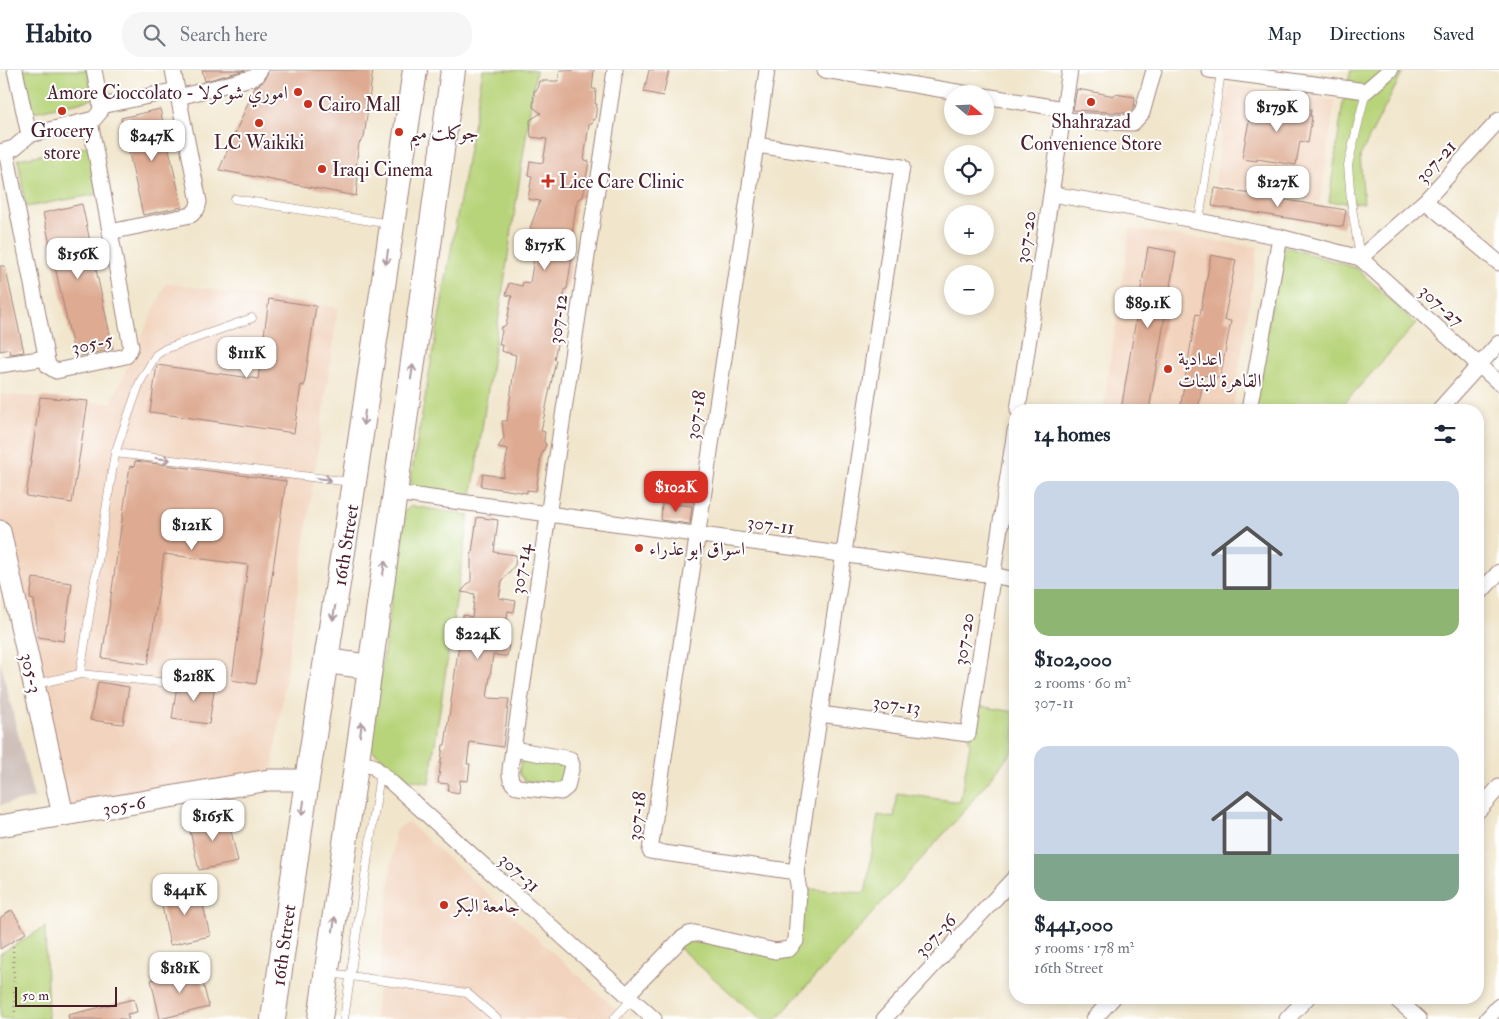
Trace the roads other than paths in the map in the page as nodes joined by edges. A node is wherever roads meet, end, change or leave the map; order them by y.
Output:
1 (15, 70) edge
2 (94, 70) edge
3 (173, 70) edge
4 (260, 70) edge
5 (415, 70) edge
6 (453, 70) edge
7 (615, 70) edge
8 (767, 70) edge
9 (825, 70) edge
10 (1070, 70) edge
11 (1154, 70) edge
12 (1390, 70) edge
13 (1215, 71) edge
14 (944, 90) edge
15 (1366, 91) junction
16 (178, 94) junction
17 (994, 98) edge
18 (96, 114) junction
19 (1064, 115) junction
20 (1499, 120) edge
21 (29, 135) junction
22 (756, 145) junction
23 (3, 152) edge
24 (1052, 194) junction
25 (235, 199) dead end
26 (1425, 201) junction
27 (1199, 221) junction
28 (392, 224) junction
29 (110, 232) junction
30 (1280, 237) junction
31 (1360, 258) junction
32 (1499, 263) edge
33 (252, 318) dead end
34 (1499, 343) edge
35 (46, 358) junction
36 (0, 365) edge
37 (1479, 365) junction
38 (1499, 383) edge
39 (1019, 404) edge
40 (1250, 404) edge
41 (1444, 404) edge
42 (115, 453) junction
43 (1009, 470) edge
44 (354, 482) junction
45 (395, 493) junction
46 (548, 514) junction
47 (0, 531) edge
48 (698, 535) junction
49 (844, 555) junction
50 (1499, 572) edge
51 (993, 575) junction
52 (1009, 579) edge
53 (1484, 589) edge
54 (327, 662) junction
55 (370, 667) junction
56 (80, 674) junction
57 (160, 682) dead end
58 (34, 685) junction
59 (820, 714) junction
60 (968, 734) joint
61 (513, 749) dead end
62 (356, 764) junction
63 (381, 773) junction
64 (307, 780) junction
65 (1499, 787) edge
66 (1484, 804) edge
67 (63, 815) junction
68 (0, 826) edge
69 (796, 872) junction
70 (1009, 884) edge
71 (338, 974) junction
72 (630, 997) junction
73 (1108, 1004) edge
74 (1301, 1004) edge
75 (1402, 1004) edge
76 (1499, 1006) edge
77 (273, 1019) edge
78 (320, 1019) edge
79 (344, 1019) edge
80 (497, 1019) edge
81 (614, 1019) edge
82 (654, 1019) edge
83 (884, 1019) edge
84 (1094, 1019) edge
85 (1287, 1019) edge
86 (1419, 1019) edge
87 (1487, 1019) edge

1 - 21 street
2 - 18 street, 305-5
3 - 16 street
4 - 16 street
5 - 28 main road, 16th Street
45 -> 6 main road
7 - 46 street, 307-12
8 - 22 street, 307-18
9 - 14 street
10 - 19 street, 307-20
11 - 19 street
12 - 15 street
13 - 15 street
13 - 27 lane
15 - 31 lane
16 - 18 street
16 - 29 street
17 - 19 street
18 - 21 street
18 - 29 street, 305-5
19 - 24 street, 307-20
20 - 26 street, 307-21
21 - 23 street
22 - 48 street, 307-18
22 - 49 street
23 - 35 street, 305-5
24 - 27 street
24 - 39 street, 307-20
25 - 28 lane
26 - 31 street
26 - 32 street, 307-21
27 - 30 street
28 -> 44 main road, 16th Street
29 - 35 street, 305-5
30 - 31 street
30 - 40 street
31 - 37 street, 307-27
33 - 42 lane
34 - 37 street
35 - 36 street
37 - 38 street, 307-27
37 - 41 street
42 -> 44 lane
42 - 56 lane
43 - 51 street, 307-20
44 -> 54 main road, 16th Street
45 - 46 street, 307-11
55 -> 45 main road
46 - 48 street, 307-11
46 - 61 street, 307-14
47 - 58 street, 305-3
48 - 49 street, 307-11
48 - 69 street, 307-18
49 - 51 street, 307-11
49 - 59 street
50 - 53 street
51 - 52 street, 307-11
51 - 60 street, 307-20
54 - 55 main road
54 - 64 main road, 16th Street
62 -> 55 main road
56 - 57 lane
56 - 58 lane
58 - 67 street, 305-3
59 - 60 street, 307-13
59 - 69 street
62 - 63 street, 307-31
71 -> 62 main road
63 - 71 lane
63 - 72 street, 307-31
64 - 67 street, 305-6
64 -> 77 main road, 16th Street
65 - 66 street
67 - 68 street, 305-6
69 - 72 street
70 - 83 street, 307-36
71 - 78 main road
71 - 79 lane
71 - 80 lane
72 - 81 lane
72 - 82 street, 307-31
73 - 84 street
74 - 85 street
75 - 86 street
76 - 87 street

